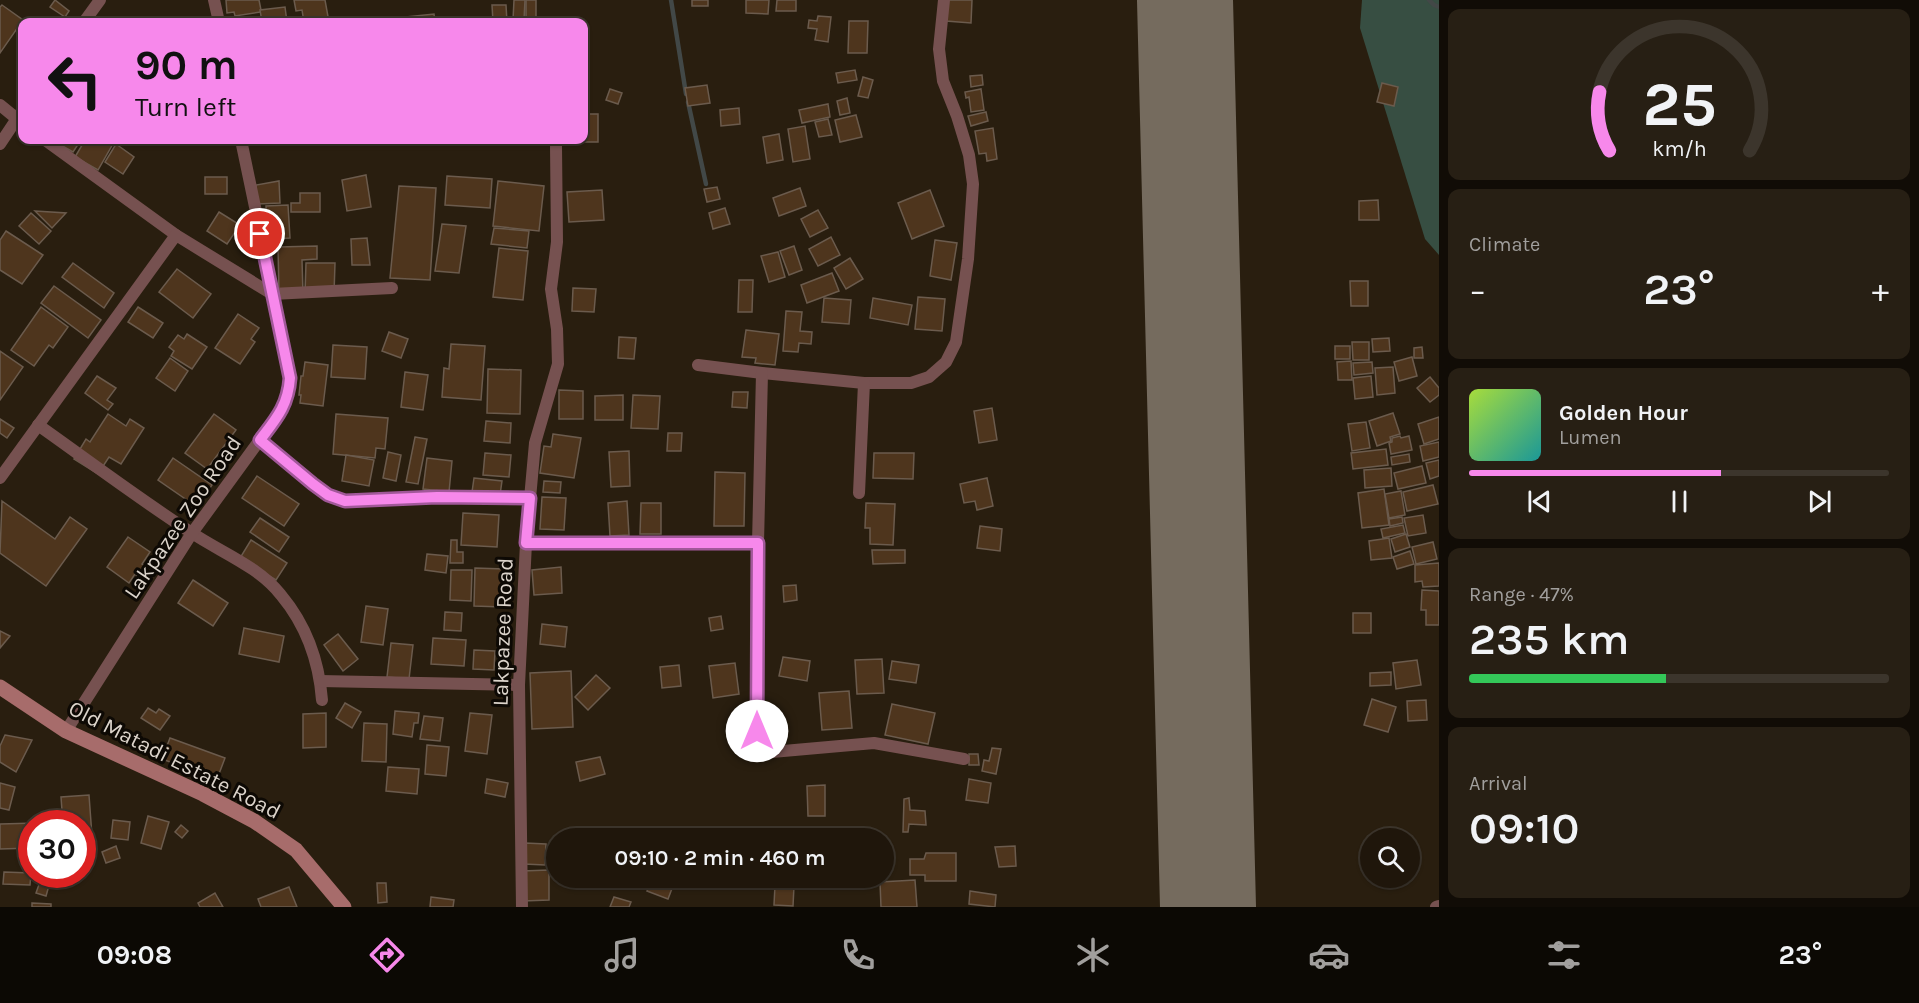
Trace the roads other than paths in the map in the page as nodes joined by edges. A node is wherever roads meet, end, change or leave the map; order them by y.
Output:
1 (100, 0) edge
2 (214, 0) edge
3 (944, 0) edge
4 (87, 18) edge
5 (218, 18) edge
6 (0, 105) edge
7 (18, 116) edge
8 (18, 122) edge
9 (0, 144) edge
10 (51, 144) edge
11 (242, 144) edge
12 (556, 146) dead end
13 (176, 235) junction
14 (392, 288) dead end
15 (272, 294) junction
16 (698, 364) dead end
17 (762, 373) junction
18 (864, 383) junction
19 (39, 425) junction
20 (260, 440) junction
21 (0, 478) edge
22 (859, 493) dead end
23 (530, 498) junction
24 (192, 533) junction
25 (526, 543) junction
26 (758, 543) junction
27 (320, 681) junction
28 (519, 685) junction
29 (0, 687) edge
30 (322, 700) dead end
31 (66, 731) junction
32 (964, 759) dead end
33 (344, 907) edge
34 (522, 907) edge

1 - 4 street
2 - 5 street
3 - 18 street
6 - 7 street
8 - 9 street
10 - 13 street
11 - 15 street, Lakpazee Zoo Road
12 - 23 street, Lakpazee Road
13 - 15 street
13 - 19 street
14 - 15 street
15 - 20 street, Lakpazee Zoo Road
16 - 17 street
17 - 18 street
17 - 26 street
18 - 22 street
19 - 21 street
19 - 24 street
20 - 23 street
20 - 24 street, Lakpazee Zoo Road
23 - 25 street, Lakpazee Road
24 - 27 street
24 - 31 street, Lakpazee Zoo Road
25 - 26 street
25 - 28 street, Lakpazee Road
26 - 32 street
27 - 28 street
27 - 30 street
28 - 34 street, Lakpazee Road
29 - 31 street, Old Matadi Estate Road
31 - 33 street, Old Matadi Estate Road

